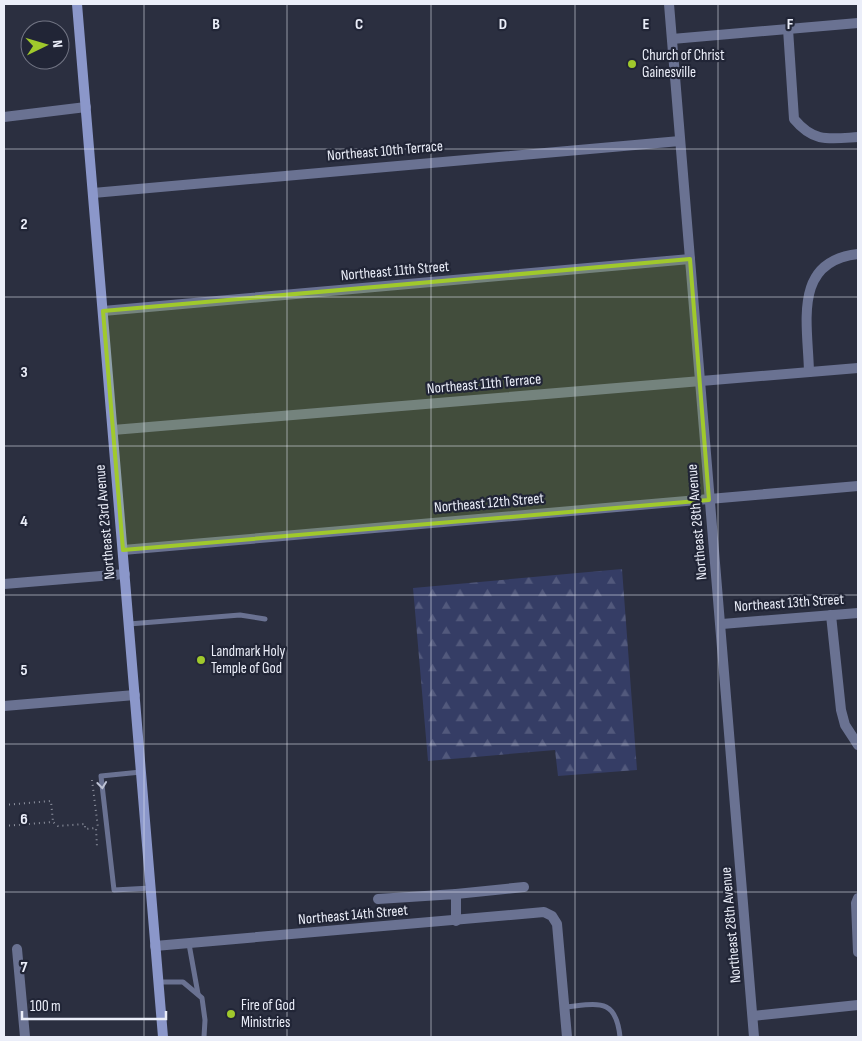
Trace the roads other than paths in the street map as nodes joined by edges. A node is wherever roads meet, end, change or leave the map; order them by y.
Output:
1 (77, 4) edge
2 (670, 4) edge
3 (858, 23) edge
4 (788, 29) junction
5 (672, 39) junction
6 (86, 107) junction
7 (4, 116) edge
8 (858, 137) edge
9 (680, 141) junction
10 (93, 193) junction
11 (858, 254) edge
12 (690, 259) junction
13 (103, 311) junction
14 (858, 368) edge
15 (809, 372) junction
16 (700, 382) junction
17 (113, 430) junction
18 (858, 486) edge
19 (710, 500) junction
20 (122, 550) junction
21 (125, 574) junction
22 (4, 584) edge
23 (858, 613) edge
24 (831, 615) junction
25 (265, 619) dead end
26 (129, 624) junction
27 (722, 624) junction
28 (135, 695) junction
29 (4, 706) edge
30 (858, 745) edge
31 (141, 772) junction
32 (524, 887) dead end
33 (151, 888) junction
34 (456, 894) junction
35 (858, 898) edge
36 (378, 899) dead end
37 (456, 921) junction
38 (189, 944) junction
39 (156, 946) junction
40 (17, 949) dead end
41 (858, 952) edge
42 (158, 982) junction
43 (198, 995) junction
44 (858, 1005) edge
45 (564, 1007) junction
46 (753, 1016) junction
47 (25, 1037) edge
48 (163, 1037) edge
49 (204, 1037) edge
50 (567, 1037) edge
51 (620, 1037) edge
52 (754, 1037) edge

1 - 6 main road, Northeast 23rd Avenue
2 - 5 street, Northeast 28th Avenue
3 - 4 street
4 - 5 street
4 - 8 street
5 - 9 street, Northeast 28th Avenue
6 - 7 street
6 - 10 main road, Northeast 23rd Avenue
9 - 10 street, Northeast 10th Terrace
9 - 12 street, Northeast 28th Avenue
10 - 13 main road, Northeast 23rd Avenue
11 - 15 street
12 - 13 street, Northeast 11th Street
12 - 16 street, Northeast 28th Avenue
13 - 17 main road, Northeast 23rd Avenue
14 - 15 street, Northeast 11th Terrace
15 - 16 street, Northeast 11th Terrace
16 - 17 street, Northeast 11th Terrace
16 - 19 street, Northeast 28th Avenue
17 - 20 main road, Northeast 23rd Avenue
18 - 19 street, Northeast 12th Street
19 - 20 street, Northeast 12th Street
19 - 27 street, Northeast 28th Avenue
20 - 21 main road, Northeast 23rd Avenue
21 - 22 street
21 - 26 main road, Northeast 23rd Avenue
23 - 24 street, Northeast 13th Street
24 - 27 street, Northeast 13th Street
24 - 30 street
25 - 26 lane
26 - 28 main road, Northeast 23rd Avenue
27 - 46 street, Northeast 28th Avenue
28 - 29 street
28 - 31 main road, Northeast 23rd Avenue
31 - 33 main road, Northeast 23rd Avenue
31 -> 33 lane
32 - 34 street
33 - 39 main road, Northeast 23rd Avenue
34 - 36 street
34 - 37 street
35 - 41 street
37 - 38 street, Northeast 14th Street
37 - 45 street, Northeast 14th Street
38 - 39 street, Northeast 14th Street
38 - 43 lane
39 - 42 main road, Northeast 23rd Avenue
40 - 47 street
42 - 43 lane
42 - 48 main road, Northeast 23rd Avenue
43 - 49 lane
44 - 46 street
45 - 50 street
45 - 51 lane
46 - 52 street, Northeast 28th Avenue

